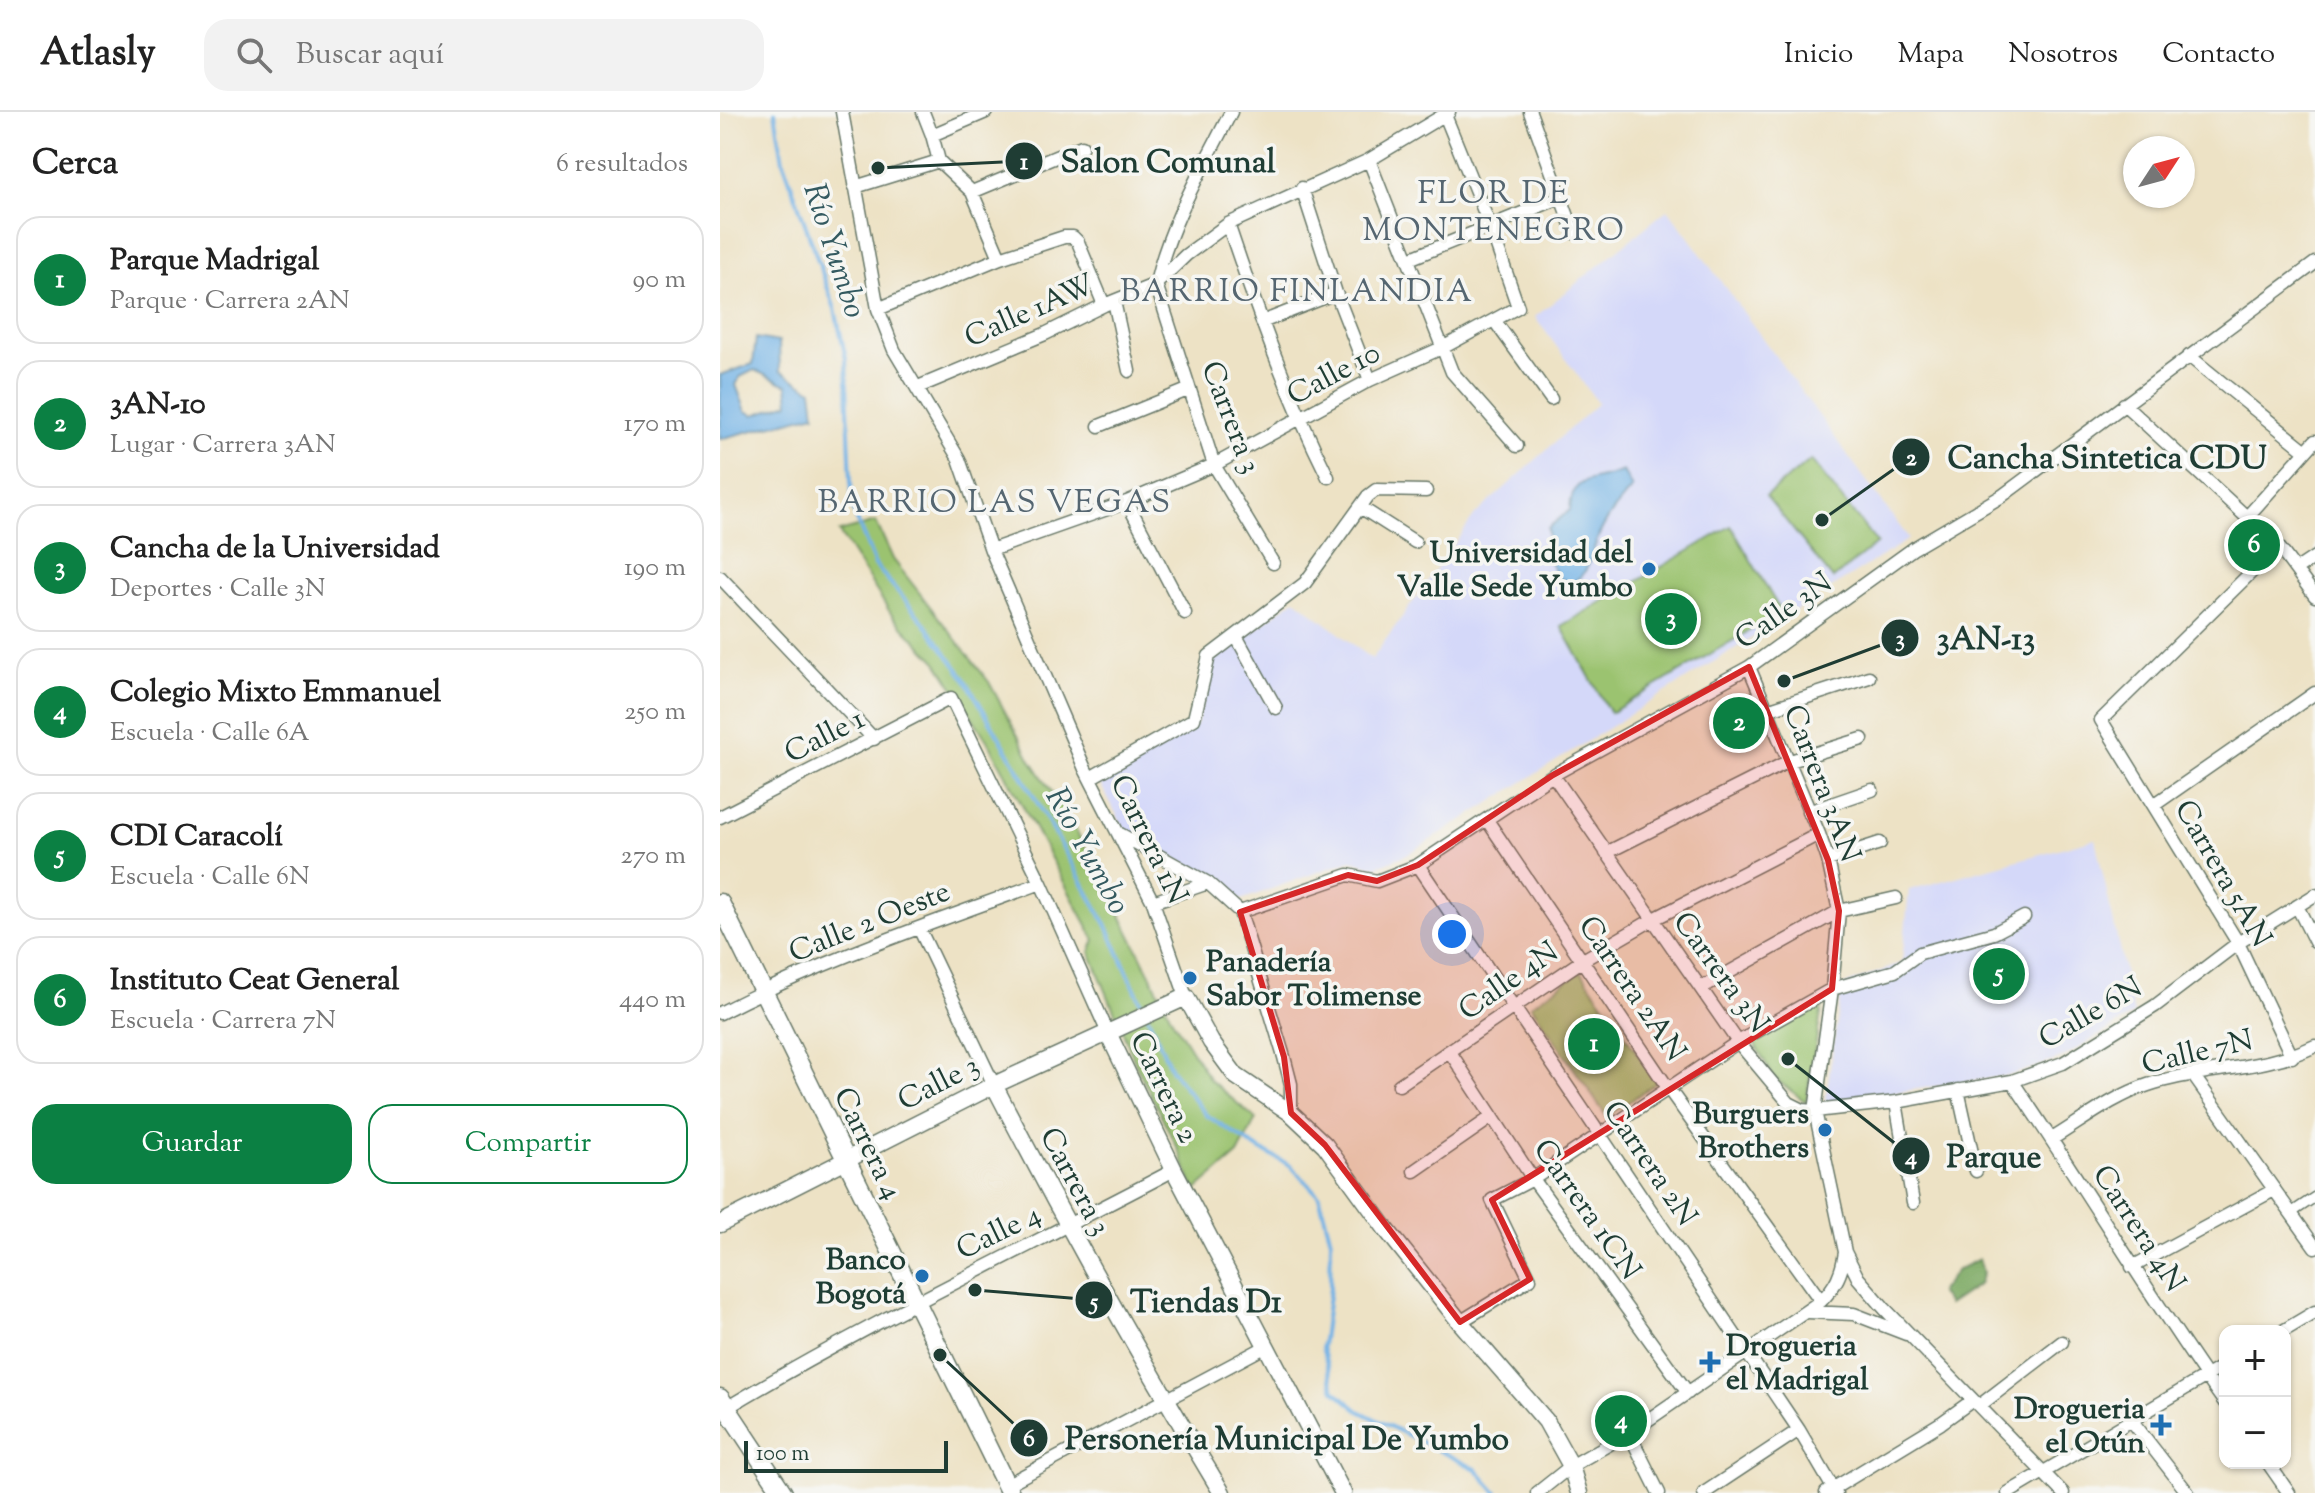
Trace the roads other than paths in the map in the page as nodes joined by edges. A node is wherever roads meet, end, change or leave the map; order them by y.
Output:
1 (842, 112) edge
2 (923, 112) edge
3 (986, 112) edge
4 (1231, 112) edge
5 (1530, 112) edge
6 (1447, 114) edge
7 (932, 135) junction
8 (1082, 146) dead end
9 (1369, 160) junction
10 (939, 161) junction
11 (855, 187) junction
12 (1302, 188) junction
13 (972, 192) junction
14 (1562, 197) junction
15 (1228, 224) junction
16 (1490, 226) junction
17 (1574, 233) dead end
18 (1000, 258) junction
19 (1409, 259) junction
20 (2315, 263) edge
21 (1156, 284) junction
22 (1336, 293) junction
23 (1109, 303) junction
24 (878, 309) junction
25 (1494, 320) junction
26 (1262, 322) junction
27 (1444, 347) junction
28 (2189, 356) junction
29 (1129, 371) dead end
30 (1370, 380) junction
31 (918, 387) junction
32 (1190, 389) junction
33 (1551, 399) dead end
34 (2124, 404) junction
35 (1300, 420) junction
36 (1099, 426) dead end
37 (1517, 446) dead end
38 (2310, 446) edge
39 (1214, 465) junction
40 (1328, 477) dead end
41 (1426, 491) dead end
42 (1127, 502) junction
43 (1360, 507) junction
44 (2247, 517) junction
45 (1415, 542) dead end
46 (2278, 546) junction
47 (991, 550) junction
48 (2315, 557) edge
49 (1273, 563) dead end
50 (2297, 569) junction
51 (720, 577) edge
52 (2315, 596) edge
53 (1185, 613) dead end
54 (1236, 636) junction
55 (1749, 667) junction
56 (1869, 677) dead end
57 (2315, 693) edge
58 (951, 698) joint
59 (1276, 708) dead end
60 (1767, 710) junction
61 (874, 739) junction
62 (1862, 739) dead end
63 (1787, 762) junction
64 (1553, 775) junction
65 (1090, 778) junction
66 (1872, 790) dead end
67 (2154, 805) junction
68 (1808, 812) junction
69 (720, 817) edge
70 (1487, 820) junction
71 (1120, 834) junction
72 (1819, 834) junction
73 (1880, 843) dead end
74 (1606, 853) junction
75 (1828, 860) junction
76 (1418, 865) junction
77 (1041, 883) junction
78 (1208, 883) junction
79 (2315, 895) edge
80 (1896, 898) dead end
81 (1153, 902) junction
82 (720, 903) edge
83 (2297, 906) junction
84 (1839, 911) junction
85 (1240, 912) junction
86 (2024, 917) dead end
87 (1652, 920) junction
88 (919, 928) junction
89 (2315, 942) edge
90 (2238, 943) junction
91 (1583, 960) junction
92 (1701, 988) junction
93 (1832, 989) junction
94 (763, 992) junction
95 (1183, 999) junction
96 (1515, 1005) junction
97 (720, 1013) edge
98 (1108, 1033) junction
99 (1738, 1042) junction
100 (2315, 1046) edge
101 (1450, 1052) junction
102 (2292, 1057) junction
103 (2193, 1075) junction
104 (2012, 1081) junction
105 (994, 1085) junction
106 (1399, 1085) dead end
107 (1668, 1088) junction
108 (1958, 1090) junction
109 (1896, 1102) junction
110 (1815, 1111) junction
111 (1291, 1113) junction
112 (1492, 1117) junction
113 (1599, 1133) junction
114 (2052, 1139) junction
115 (847, 1159) junction
116 (1174, 1170) junction
117 (1414, 1171) dead end
118 (1976, 1171) dead end
119 (1533, 1179) junction
120 (2274, 1190) junction
121 (2315, 1197) edge
122 (1913, 1203) dead end
123 (2291, 1213) junction
124 (720, 1224) edge
125 (1067, 1226) junction
126 (2315, 1247) edge
127 (1845, 1252) junction
128 (2132, 1267) junction
129 (915, 1301) junction
130 (1821, 1301) junction
131 (1808, 1312) junction
132 (2315, 1312) edge
133 (1460, 1322) junction
134 (2291, 1326) edge
135 (1912, 1337) junction
136 (2062, 1342) dead end
137 (1265, 1347) junction
138 (1745, 1353) junction
139 (2219, 1369) edge
140 (2206, 1377) junction
141 (1688, 1393) junction
142 (2221, 1397) edge
143 (1166, 1400) junction
144 (1976, 1403) junction
145 (722, 1406) edge
146 (2132, 1421) junction
147 (1799, 1430) junction
148 (1629, 1433) junction
149 (1571, 1466) junction
150 (2272, 1469) edge
151 (2042, 1472) junction
152 (1008, 1489) edge
153 (1831, 1491) edge
154 (783, 1493) edge
155 (1222, 1493) edge
156 (1343, 1493) edge
157 (1537, 1493) edge
158 (1579, 1493) edge
159 (1659, 1493) edge
160 (1704, 1493) edge
161 (2008, 1493) edge
162 (2063, 1493) edge
163 (2188, 1493) edge
164 (2289, 1493) edge

1 - 11 street, Carrera 1N
2 - 7 street
3 - 7 street
4 - 21 street
5 - 14 street
6 - 9 street, Calle 1AW
6 - 16 street
7 - 10 street
8 - 13 street
9 - 12 street, Calle 1AW
9 - 19 street
10 - 11 street
10 - 13 street
11 - 24 street, Carrera 1N
12 - 15 street, Calle 1AW
12 - 22 street
13 - 18 street
14 - 16 street
14 - 17 street
15 - 21 street, Calle 1AW
15 - 26 street
16 - 19 street
16 - 25 street, Calle 10
18 - 23 street
18 - 24 street
19 - 27 street
20 - 28 street, Calle 3N
21 - 23 street, Calle 1AW
21 - 32 street, Carrera 3
22 - 26 street
22 - 30 street
23 - 29 street
23 - 31 street, Calle 1AW
24 - 31 street, Carrera 1N
25 - 27 street, Calle 10
25 - 33 street
26 - 35 street
27 - 30 street, Calle 10
27 - 37 street
28 - 34 street, Calle 3N
28 - 38 street
30 - 35 street, Calle 10
31 - 47 street, Carrera 1N
32 - 36 street
32 - 39 street, Carrera 3
34 - 44 street
34 - 55 street, Calle 3N
35 - 39 street, Calle 10
35 - 40 street
38 - 44 street
39 - 42 street, Calle 10
39 - 49 street, Carrera 3
41 - 43 street
42 - 47 street, Calle 10
42 - 53 street
43 - 45 street
43 - 54 street
44 - 46 street
46 - 50 street
46 - 67 street, Carrera 5AN
47 - 65 street, Carrera 1N
48 - 50 street
50 - 52 street
51 - 61 street
54 - 59 street
54 - 65 street
55 - 60 street, Carrera 3AN
55 - 64 street, Calle 3N
56 - 60 street
57 - 67 street
58 - 61 street, Calle 1
58 - 77 street, Carrera 2
60 - 63 street, Carrera 3AN
61 - 69 street, Calle 1
62 - 63 street
63 - 68 street, Carrera 3AN
63 - 74 street
64 - 70 street, Calle 3N
64 - 74 street, Carrera 3N
65 - 71 street, Carrera 1N
66 - 68 street
67 - 90 street, Carrera 5AN
68 - 72 street, Carrera 3AN
70 - 76 street, Calle 3N
70 - 91 street, Carrera 2AN
71 - 78 street
71 - 81 street, Carrera 1N
72 - 75 street, Carrera 3AN
72 - 87 street, Calle 4N
73 - 75 street
74 - 87 street, Carrera 3N
75 - 84 street, Carrera 3AN
76 - 85 street, Calle 3N
76 - 96 street, Carrera 2N
77 - 88 street, Calle 2 Oeste
77 - 98 street, Carrera 2
78 - 81 street
78 - 85 street
79 - 83 street, Calle 6N
80 - 84 street
81 - 95 street, Carrera 1N
82 - 94 main road, Carrera 4
83 - 89 street
83 - 90 street, Calle 6N
84 - 92 street
84 - 93 street, Carrera 3AN
85 - 111 street
86 - 93 street
87 - 91 street, Calle 4N
87 - 92 street, Carrera 3N
88 - 94 street, Calle 2 Oeste
88 - 105 street, Carrera 3
90 - 102 street, Carrera 5AN
90 - 104 street, Calle 6N
91 - 96 street, Calle 4N
91 - 107 street, Carrera 2AN
92 - 99 street, Carrera 3N
93 - 99 street
93 - 110 street, Carrera 3AN
94 - 97 street, Calle 2 Oeste
94 - 115 main road, Carrera 4
95 - 98 street, Calle 3
95 - 111 street, Carrera 1N
96 - 101 street, Calle 4N
96 - 113 street, Carrera 2N
98 - 105 street, Calle 3
98 - 116 street, Carrera 2
99 - 107 street
99 - 110 street, Carrera 3N
100 - 102 street, Calle 7N
101 - 106 street, Calle 4N
101 - 112 street, Carrera 1CN
102 - 103 street, Calle 7N
103 - 114 street, Calle 7N
103 - 120 street
104 - 108 street, Calle 6N
104 - 114 street, Carrera 4N
105 - 115 street, Calle 3
105 - 125 street, Carrera 3
107 - 113 street
107 - 130 street, Carrera 2AN
108 - 109 street, Calle 6N
108 - 118 street
109 - 110 street, Calle 6N
109 - 122 street
110 - 127 street
111 - 133 street, Carrera 1N
112 - 117 street
112 - 119 street, Carrera 1CN
113 - 119 street
113 - 138 street, Carrera 2N
114 - 128 street, Carrera 4N
115 - 124 street, Calle 3
115 - 129 main road, Carrera 4
116 - 125 street, Calle 4
116 - 137 street, Carrera 2
119 - 133 street
119 - 141 street, Carrera 1CN
120 - 123 street
120 - 128 street
121 - 123 street
123 - 126 street
125 - 129 street, Calle 4
125 - 143 street, Carrera 3
127 - 130 street
127 - 135 street
128 - 140 street, Carrera 4N
129 - 145 street, Calle 4
129 - 152 main road, Carrera 4
130 - 131 street
131 - 135 street
131 - 138 street
132 - 134 street
133 - 149 street, Carrera 1N
135 - 144 street
136 - 144 street
137 - 143 street
137 - 156 street, Carrera 2
138 - 141 street
138 - 147 street, Carrera 2N
139 - 140 street
140 - 142 street, Carrera 4N
140 - 146 street
141 - 148 street
143 - 152 street
143 - 155 street, Carrera 3
144 - 151 street
144 - 153 street
145 - 154 main road
146 - 151 street
146 - 163 street
147 - 153 street, Carrera 2N
147 - 160 street
148 - 149 street
148 - 159 street
149 - 157 street
149 - 158 street, Carrera 1N
150 - 164 street
151 - 161 street
151 - 162 street

